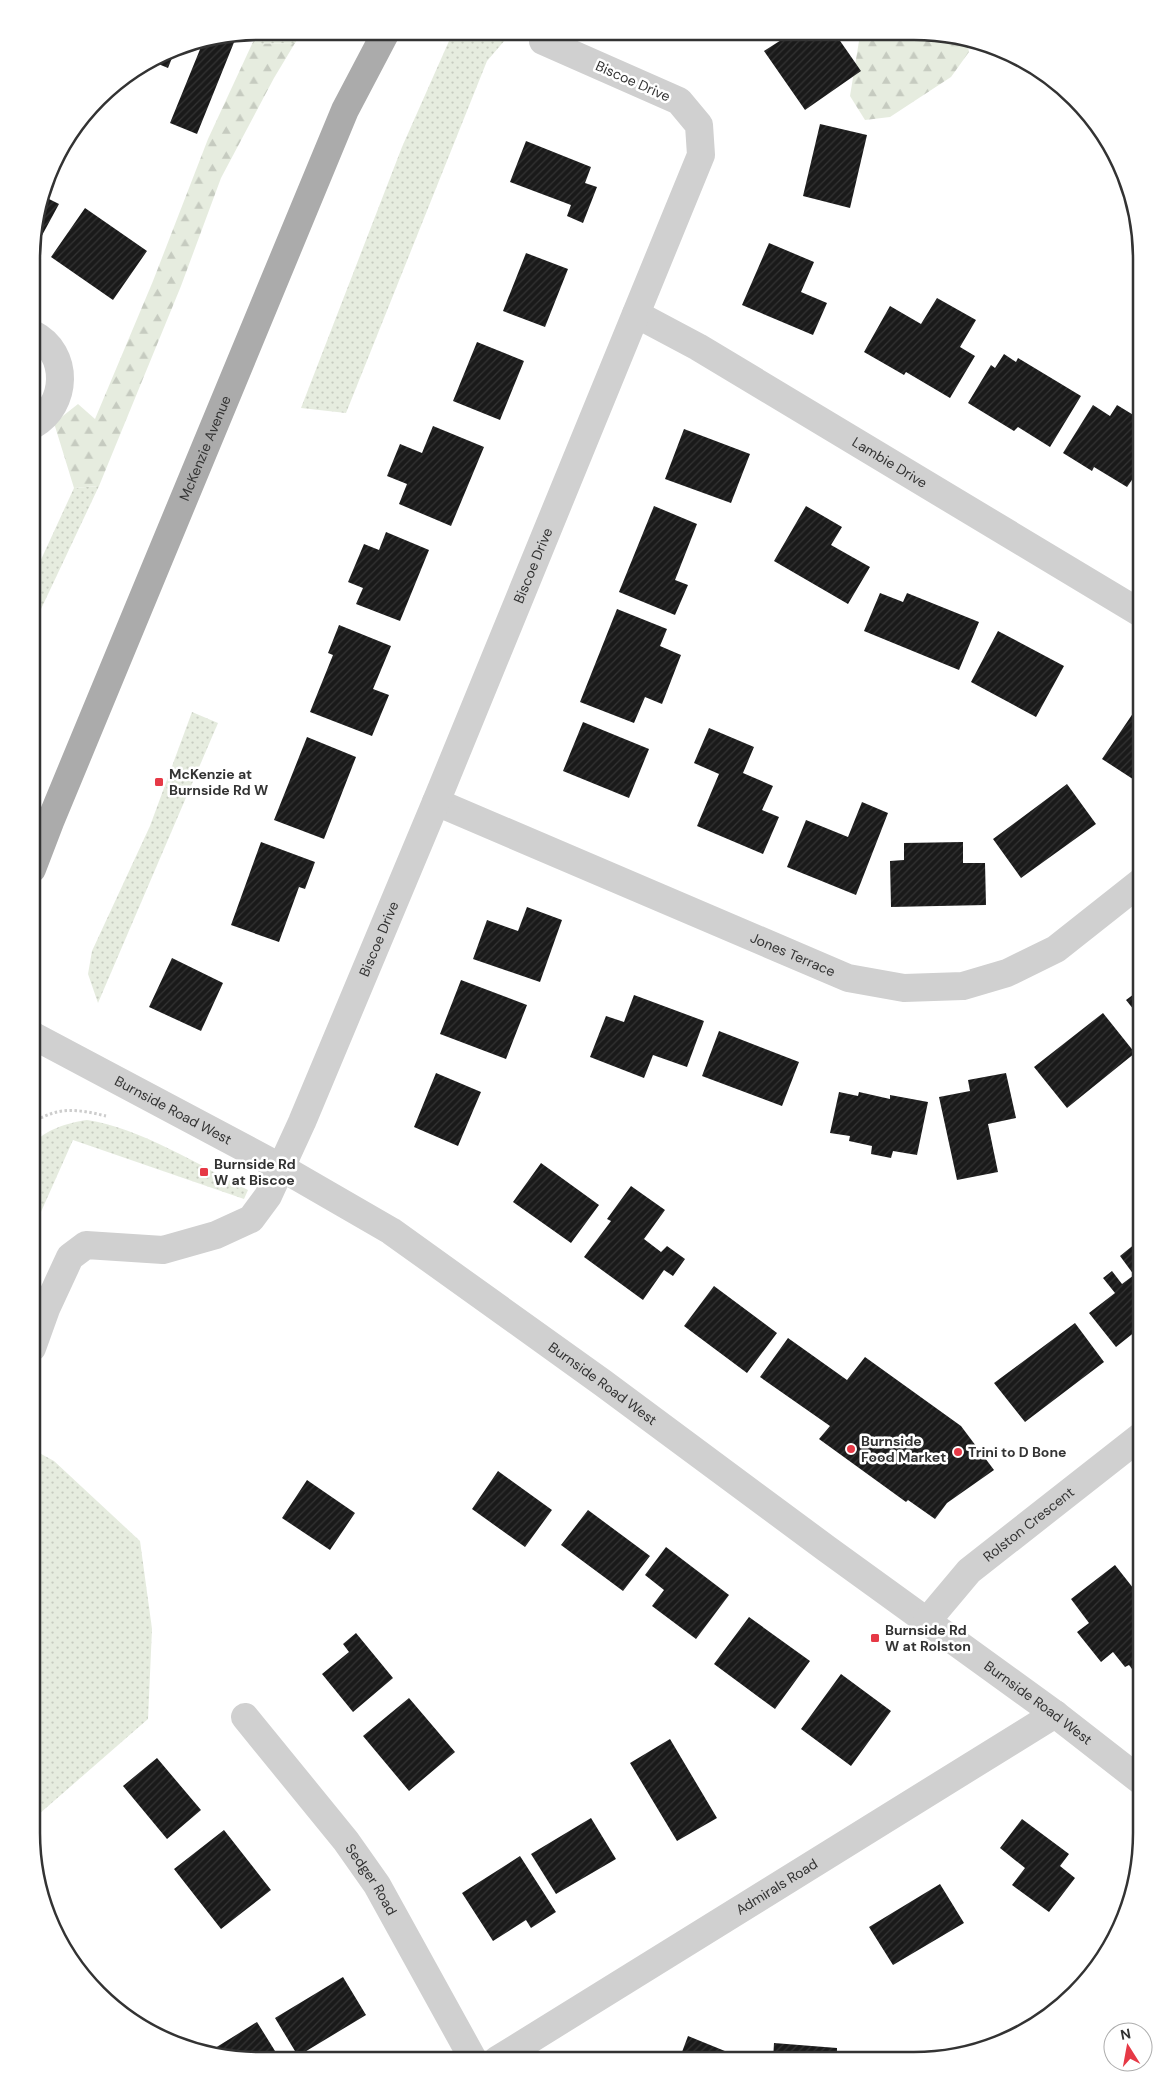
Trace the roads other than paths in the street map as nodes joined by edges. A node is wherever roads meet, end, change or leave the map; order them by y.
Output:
1 (382, 40) edge
2 (543, 41) dead end
3 (636, 314) junction
4 (40, 341) edge
5 (40, 419) edge
6 (1133, 609) edge
7 (436, 802) junction
8 (40, 848) edge
9 (1133, 888) edge
10 (40, 1038) edge
11 (282, 1168) junction
12 (40, 1326) edge
13 (1133, 1442) edge
14 (927, 1622) junction
15 (1055, 1714) junction
16 (245, 1717) dead end
17 (1133, 1775) edge
18 (469, 2052) edge
19 (510, 2052) edge

1 - 8 main road, McKenzie Avenue
2 - 3 street, Biscoe Drive
3 - 6 street, Lambie Drive
3 - 7 street, Biscoe Drive
4 - 5 street
7 - 9 street, Jones Terrace
7 - 11 street, Biscoe Drive
10 - 11 street, Burnside Road West
11 - 12 street, Biscoe Drive
11 - 14 street, Burnside Road West
13 - 14 street, Rolston Crescent
14 - 15 street, Burnside Road West
15 - 17 street, Burnside Road West
15 - 19 street, Admirals Road
16 - 18 street, Sedger Road

